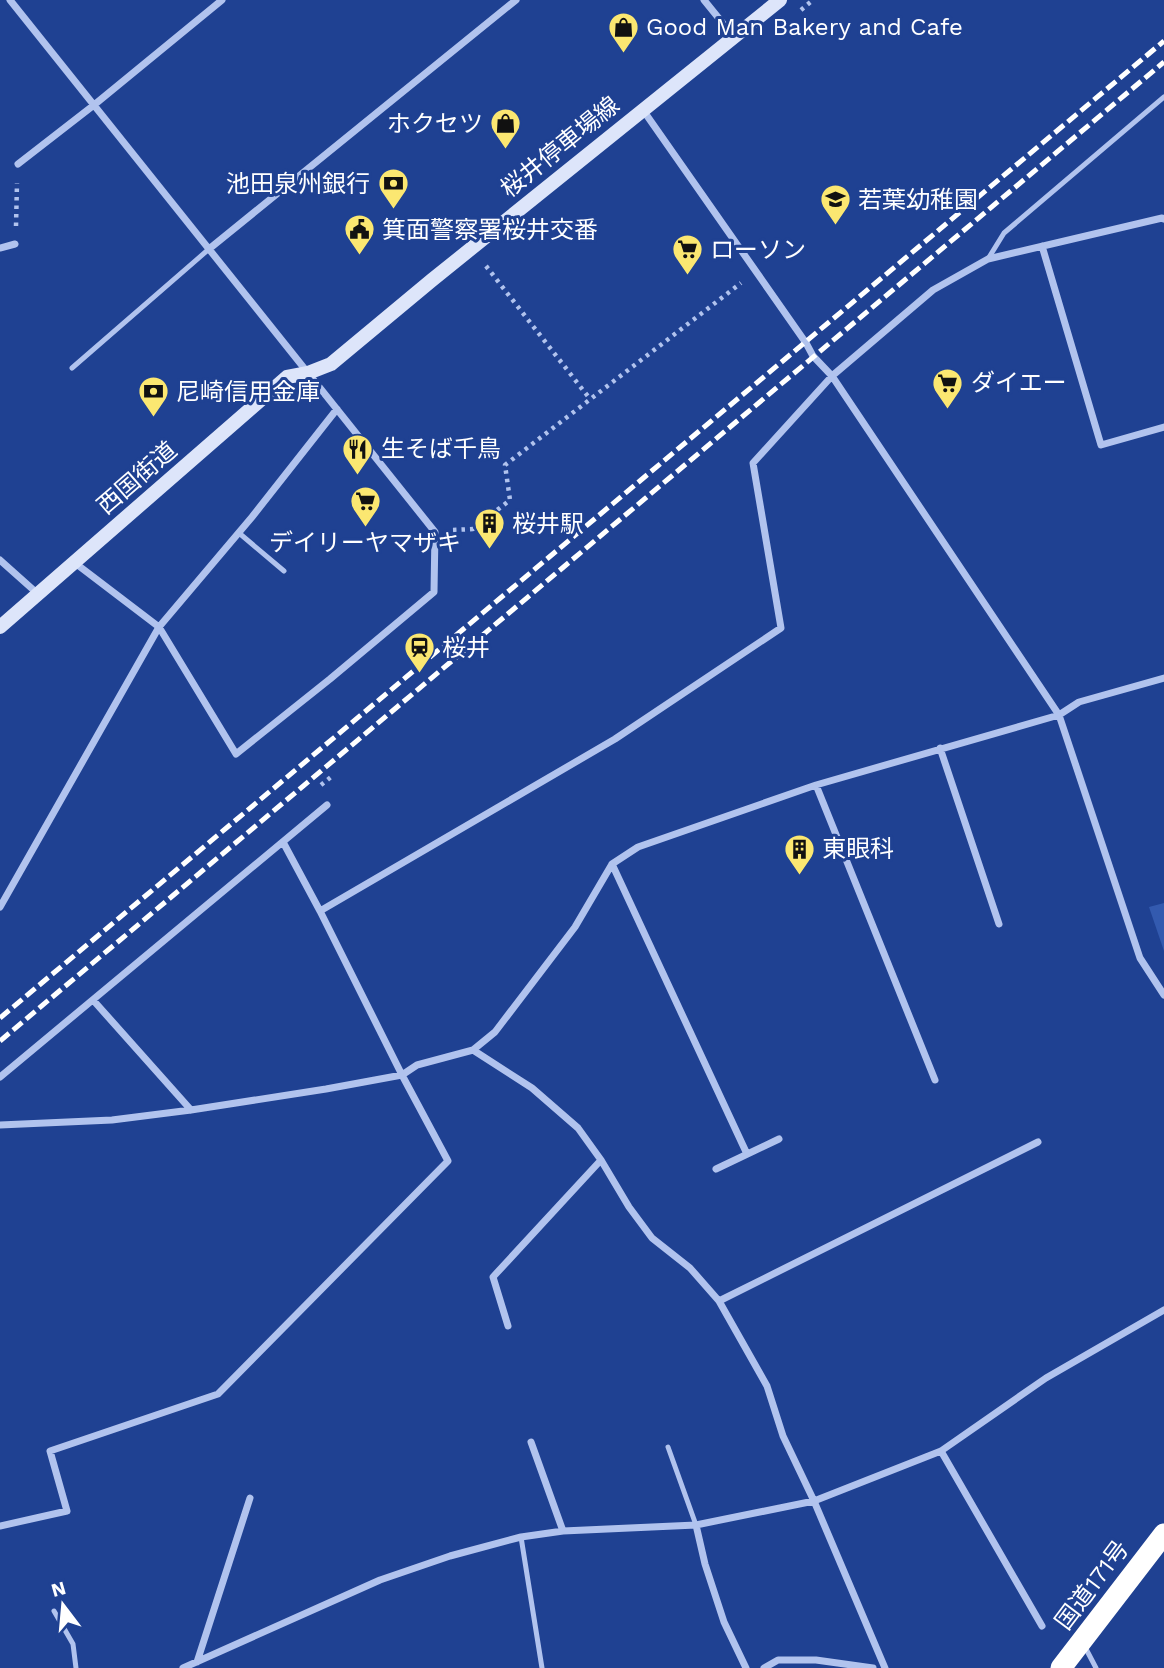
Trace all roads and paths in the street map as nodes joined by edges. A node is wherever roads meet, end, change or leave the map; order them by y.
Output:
1 (23, 0) edge
2 (222, 0) edge
3 (516, 0) edge
4 (704, 0) edge
5 (780, 0) edge
6 (12, 3) edge
7 (734, 37) junction
8 (1164, 97) edge
9 (94, 105) junction
10 (642, 110) junction
11 (18, 164) joint
12 (1163, 219) edge
13 (1164, 227) edge
14 (15, 244) joint
15 (1042, 246) junction
16 (0, 248) edge
17 (209, 249) junction
18 (988, 259) junction
19 (486, 266) dead end
20 (743, 281) dead end
21 (72, 368) dead end
22 (308, 373) junction
23 (832, 376) junction
24 (590, 399) junction
25 (337, 409) junction
26 (1164, 427) edge
27 (435, 532) junction
28 (239, 533) junction
29 (0, 560) edge
30 (75, 563) junction
31 (284, 571) dead end
32 (39, 595) junction
33 (0, 627) edge
34 (159, 627) junction
35 (1164, 678) edge
36 (1059, 715) junction
37 (940, 748) junction
38 (817, 785) junction
39 (327, 806) dead end
40 (283, 842) junction
41 (612, 864) junction
42 (0, 907) edge
43 (320, 911) junction
44 (999, 924) dead end
45 (1164, 995) edge
46 (93, 1000) junction
47 (474, 1050) junction
48 (402, 1075) junction
49 (0, 1077) edge
50 (935, 1080) dead end
51 (191, 1110) junction
52 (0, 1125) edge
53 (779, 1139) dead end
54 (1038, 1142) dead end
55 (747, 1154) junction
56 (601, 1160) junction
57 (716, 1169) dead end
58 (719, 1301) junction
59 (1164, 1310) edge
60 (508, 1326) dead end
61 (531, 1442) dead end
62 (668, 1447) dead end
63 (941, 1451) junction
64 (250, 1498) dead end
65 (814, 1501) junction
66 (696, 1525) junction
67 (0, 1526) edge
68 (563, 1531) junction
69 (1164, 1534) edge
70 (521, 1537) junction
71 (54, 1611) dead end
72 (1042, 1626) dead end
73 (1082, 1641) junction
74 (197, 1662) junction
75 (76, 1668) edge
76 (183, 1668) edge
77 (541, 1668) edge
78 (746, 1668) edge
79 (764, 1668) edge
80 (873, 1668) edge
81 (885, 1668) edge
82 (1061, 1668) edge
83 (1096, 1668) edge

1 - 6 street
2 - 9 street
3 - 17 street
4 - 7 street
5 - 7 street
6 - 9 street
7 - 10 street
8 - 18 lane
9 - 11 street
9 - 17 street
10 - 22 street, 桜井停車場線
10 - 23 street
11 - 14 path
12 - 13 street
12 - 15 street
14 - 16 street
15 - 18 street
15 - 26 street
17 - 21 lane
17 - 22 street
18 - 23 street
19 - 24 path
20 - 24 path
22 - 25 street
22 - 30 street, 西国街道
23 - 36 street
23 - 43 street
24 - 27 path
25 - 27 street
25 - 28 street
27 - 34 street
28 - 31 lane
28 - 34 street
29 - 32 street
30 - 32 street, 西国街道
30 - 34 street
32 - 33 street, 西国街道
34 - 42 street
35 - 36 street
36 - 37 street
36 - 45 street
37 - 38 street
37 - 44 street
38 - 41 street
38 - 50 street
39 - 40 street
40 - 43 street
40 - 46 street
41 - 47 street
41 - 55 street
43 - 48 street
46 - 49 street
46 - 51 street
47 - 48 street
47 - 56 street
48 - 51 street
48 - 67 street
51 - 52 street
53 - 55 street
54 - 58 street
55 - 57 street
56 - 58 street
56 - 60 street
58 - 65 street
59 - 63 street
61 - 68 street
62 - 66 lane
63 - 65 street
63 - 72 street
64 - 74 street
65 - 66 street
65 - 81 street
66 - 68 street
66 - 78 street
68 - 70 street
69 - 73 highway, 国道171号
70 - 74 street
70 - 77 lane
71 - 75 lane
73 - 82 highway, 国道171号
73 - 83 lane
74 - 76 street
79 - 80 street

